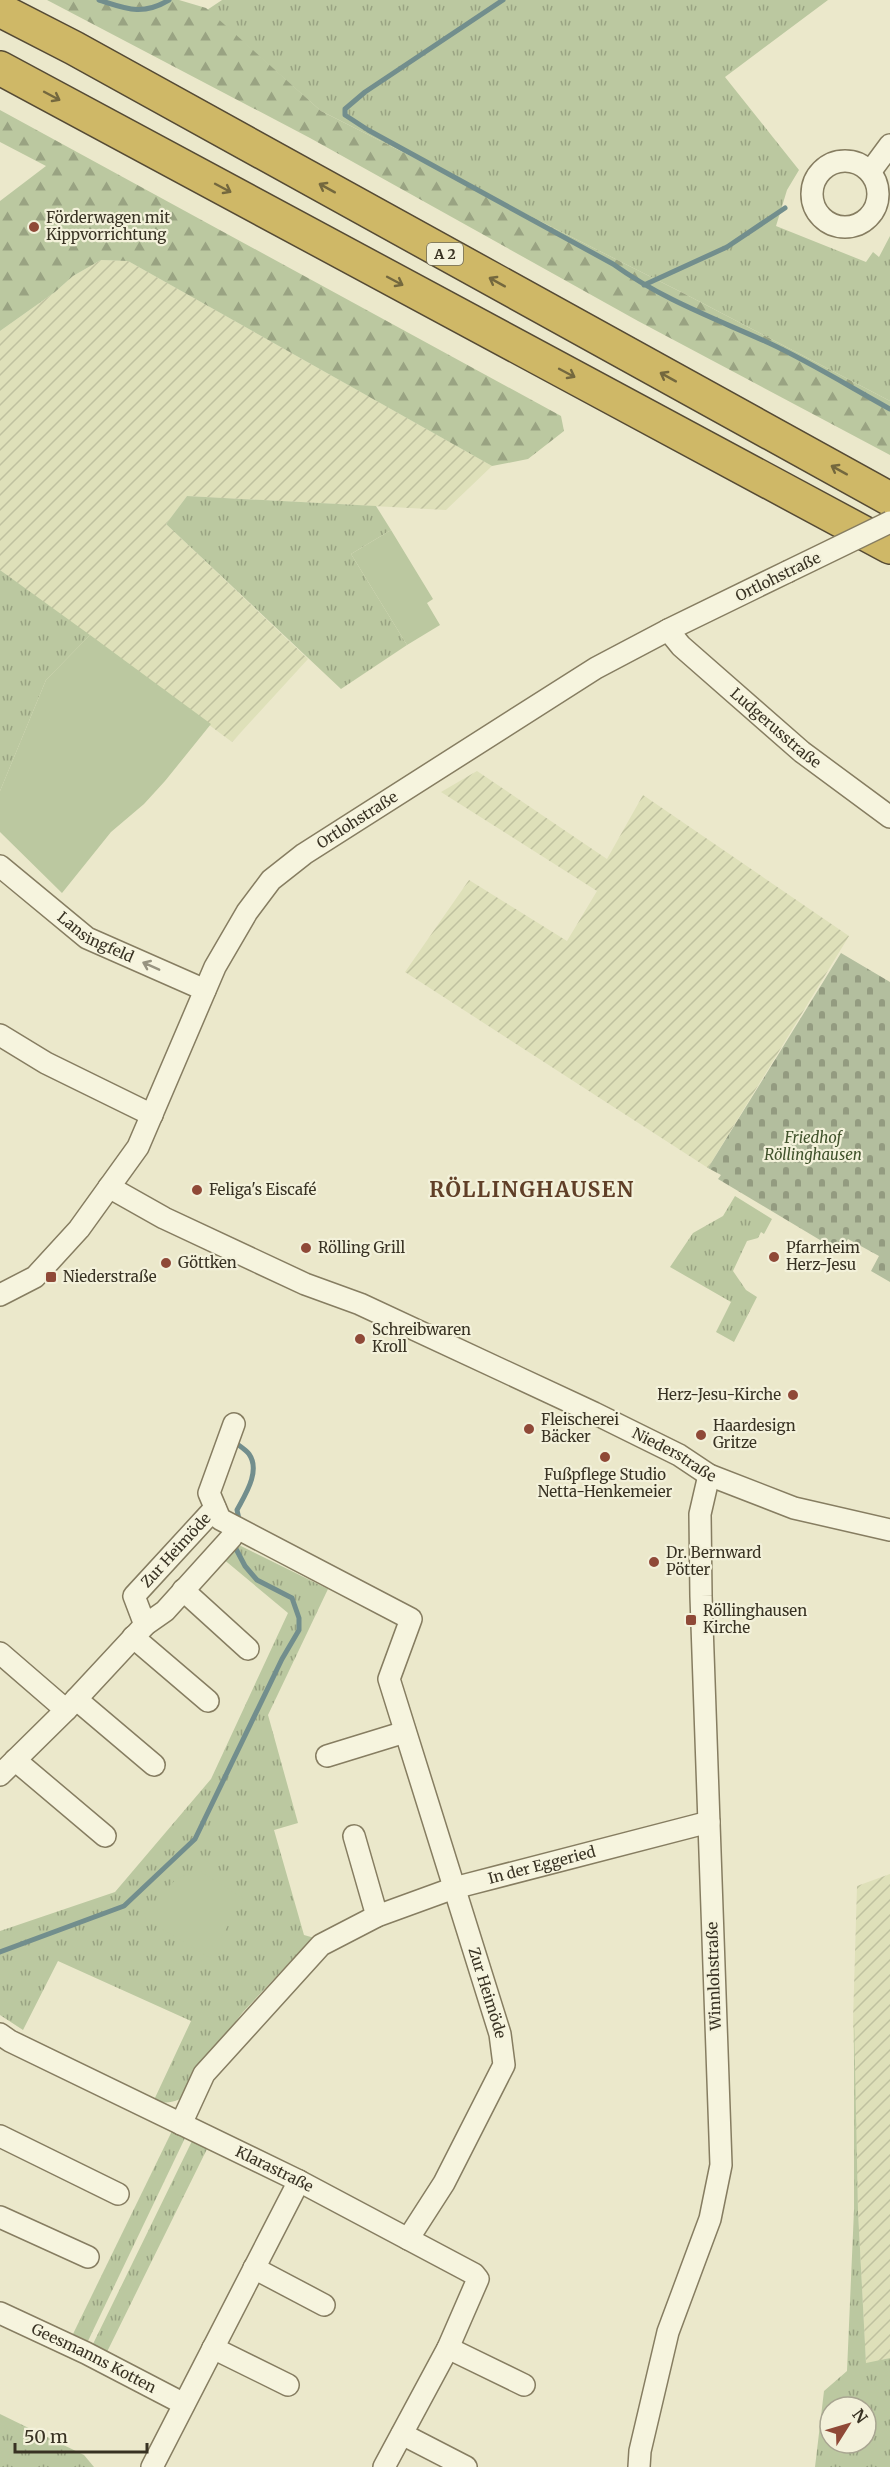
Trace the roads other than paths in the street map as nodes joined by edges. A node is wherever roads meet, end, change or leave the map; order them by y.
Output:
1 (0, 10) edge
2 (0, 68) edge
3 (890, 145) edge
4 (870, 172) dead end
5 (890, 499) edge
6 (890, 522) edge
7 (890, 547) edge
8 (668, 630) junction
9 (890, 817) edge
10 (0, 866) edge
11 (205, 990) junction
12 (0, 1035) edge
13 (152, 1115) junction
14 (110, 1186) junction
15 (0, 1295) edge
16 (234, 1424) dead end
17 (709, 1475) junction
18 (215, 1508) junction
19 (236, 1528) junction
20 (890, 1530) edge
21 (183, 1590) junction
22 (139, 1631) junction
23 (248, 1649) dead end
24 (0, 1653) edge
25 (208, 1701) dead end
26 (71, 1704) junction
27 (405, 1732) junction
28 (327, 1756) dead end
29 (15, 1760) junction
30 (154, 1765) dead end
31 (0, 1775) edge
32 (709, 1822) junction
33 (105, 1836) dead end
34 (354, 1836) dead end
35 (454, 1888) junction
36 (377, 1916) junction
37 (3, 2043) edge
38 (181, 2124) junction
39 (0, 2136) edge
40 (299, 2181) junction
41 (118, 2194) dead end
42 (0, 2217) edge
43 (408, 2239) junction
44 (88, 2257) dead end
45 (254, 2268) junction
46 (324, 2305) dead end
47 (0, 2313) edge
48 (213, 2348) junction
49 (448, 2348) junction
50 (288, 2385) dead end
51 (524, 2385) dead end
52 (184, 2404) junction
53 (402, 2434) junction
54 (152, 2467) edge
55 (384, 2467) edge
56 (466, 2467) edge
57 (639, 2467) edge

5 -> 1 highway, A 2
2 -> 7 highway
3 - 4 street
6 - 8 street, Ortlohstraße, bridge
8 - 9 street, Ludgerusstraße
8 - 11 street, Ortlohstraße
11 -> 10 street, Lansingfeld
11 - 13 street, Ortlohstraße
12 - 13 street
13 - 14 street, Ortlohstraße
14 - 15 street, Ortlohstraße
14 - 17 street, Niederstraße
16 - 18 street, Zur Heimöde
17 - 20 street, Niederstraße
17 - 32 street, Winnlohstraße
18 - 19 street, Zur Heimöde
18 - 22 street, Zur Heimöde
19 - 21 street, Zur Heimöde
19 - 27 street, Zur Heimöde
21 - 22 street, Zur Heimöde
21 - 23 street
22 - 25 street, Zur Heimöde
22 - 26 street, Zur Heimöde
24 - 26 street
26 - 29 street, Zur Heimöde
26 - 30 street
27 - 28 street
27 - 35 street, Zur Heimöde
29 - 31 street, Zur Heimöde
29 - 33 street
32 - 35 street, In der Eggeried
32 - 57 street, Winnlohstraße
34 - 36 street
35 - 36 street, In der Eggeried
35 - 43 street, Zur Heimöde
36 - 38 street, In der Eggeried
37 - 38 street, Klarastraße
38 - 40 street, Klarastraße
39 - 41 street
40 - 43 street, Klarastraße
40 - 45 street
42 - 44 street
43 - 49 street, Klarastraße
45 - 46 street
45 - 48 street
47 - 52 street, Geesmanns Kotten
48 - 50 street
48 - 52 street
49 - 51 street
49 - 53 street, Klarastraße
52 - 54 street
53 - 55 street, Klarastraße
53 - 56 street

